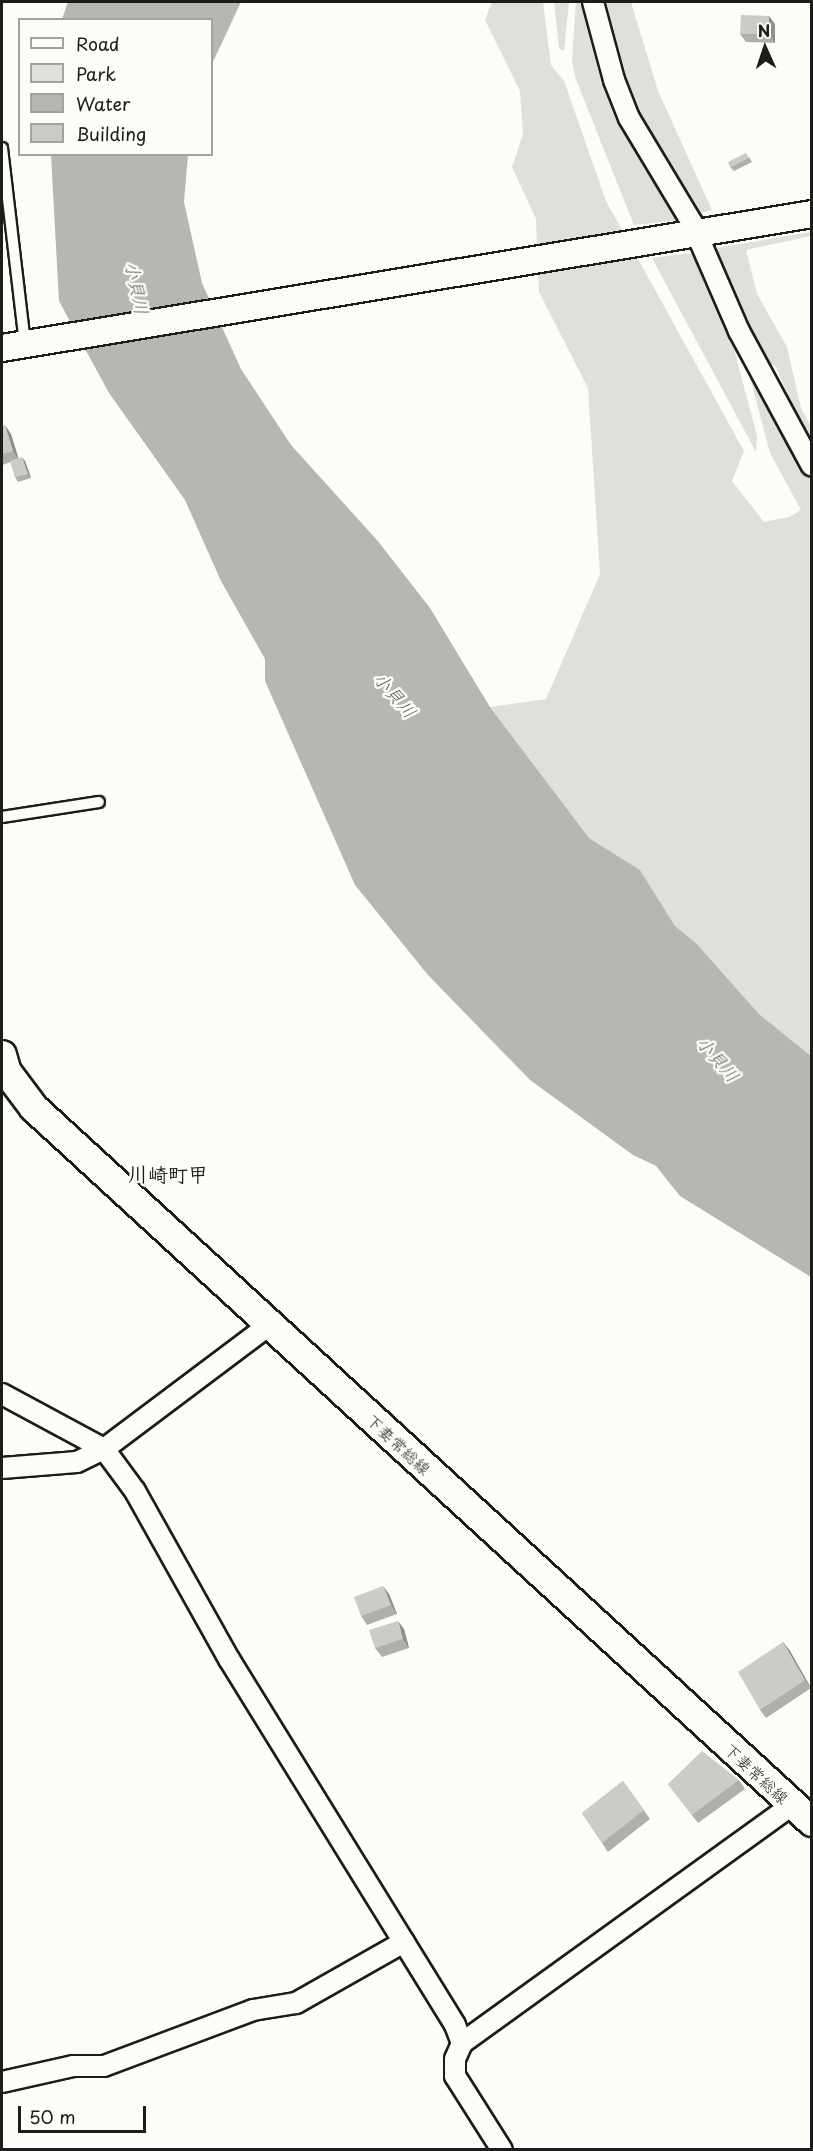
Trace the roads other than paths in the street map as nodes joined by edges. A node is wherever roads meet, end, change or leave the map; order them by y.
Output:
1 (593, 2) edge
2 (2, 148) edge
3 (812, 214) edge
4 (688, 235) junction
5 (23, 345) edge
6 (812, 466) edge
7 (99, 802) dead end
8 (2, 817) edge
9 (2, 1054) edge
10 (269, 1325) junction
11 (2, 1394) edge
12 (104, 1449) junction
13 (2, 1468) edge
14 (802, 1814) edge
15 (404, 1942) junction
16 (462, 2043) junction
17 (2, 2082) edge
18 (502, 2150) edge

1 - 4 street
2 - 5 lane
3 - 4 street
4 - 5 street
4 - 6 street
7 - 8 lane
9 - 10 main road, 下妻常総線
10 - 12 street
10 - 14 main road, 下妻常総線
11 - 12 street
12 - 13 street
12 - 15 street
14 - 16 street
15 - 16 street
15 - 17 street
16 - 18 street

